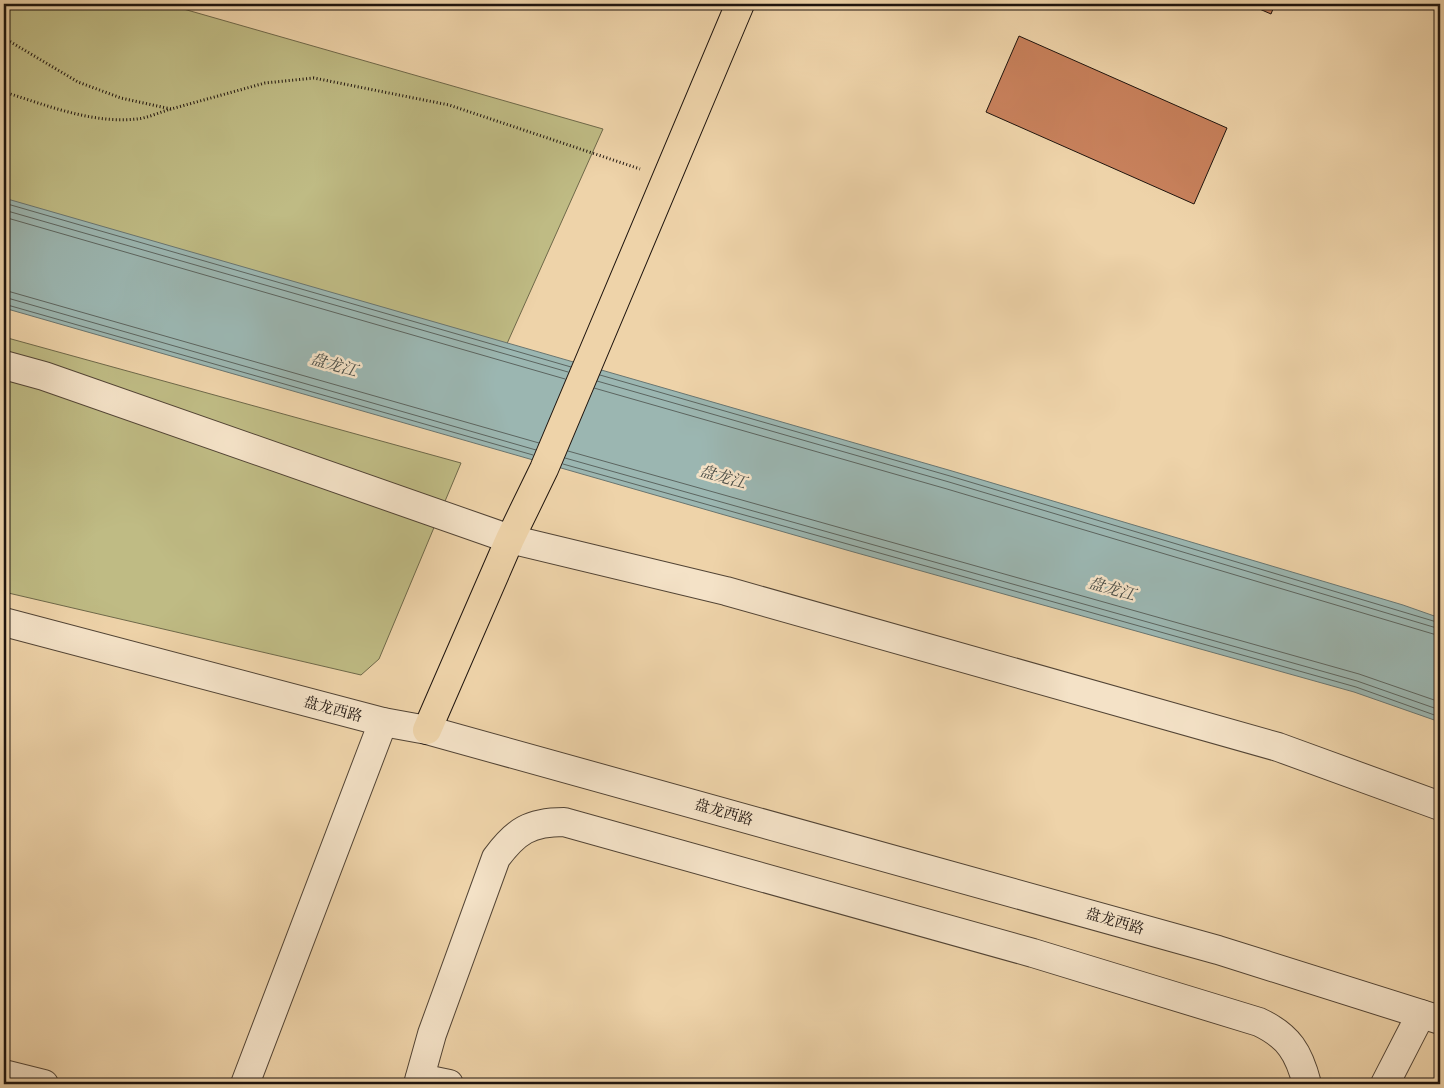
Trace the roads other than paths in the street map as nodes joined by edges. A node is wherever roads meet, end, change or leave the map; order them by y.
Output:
1 (740, 4) edge
2 (4, 364) edge
3 (510, 539) junction
4 (4, 622) edge
5 (383, 722) junction
6 (427, 730) junction
7 (1440, 806) edge
8 (1431, 1018) edge
9 (4, 1074) edge
10 (419, 1081) edge
11 (44, 1084) edge
12 (245, 1084) edge
13 (449, 1084) edge
14 (1307, 1084) edge
15 (1385, 1084) edge

1 - 3 main road
2 - 3 street
3 - 6 main road
3 - 7 street
4 - 5 street, 盘龙西路
5 - 6 street, 盘龙西路
5 - 12 street
6 - 8 street, 盘龙西路
8 - 15 street
9 - 11 street
10 - 13 street
10 - 14 street

